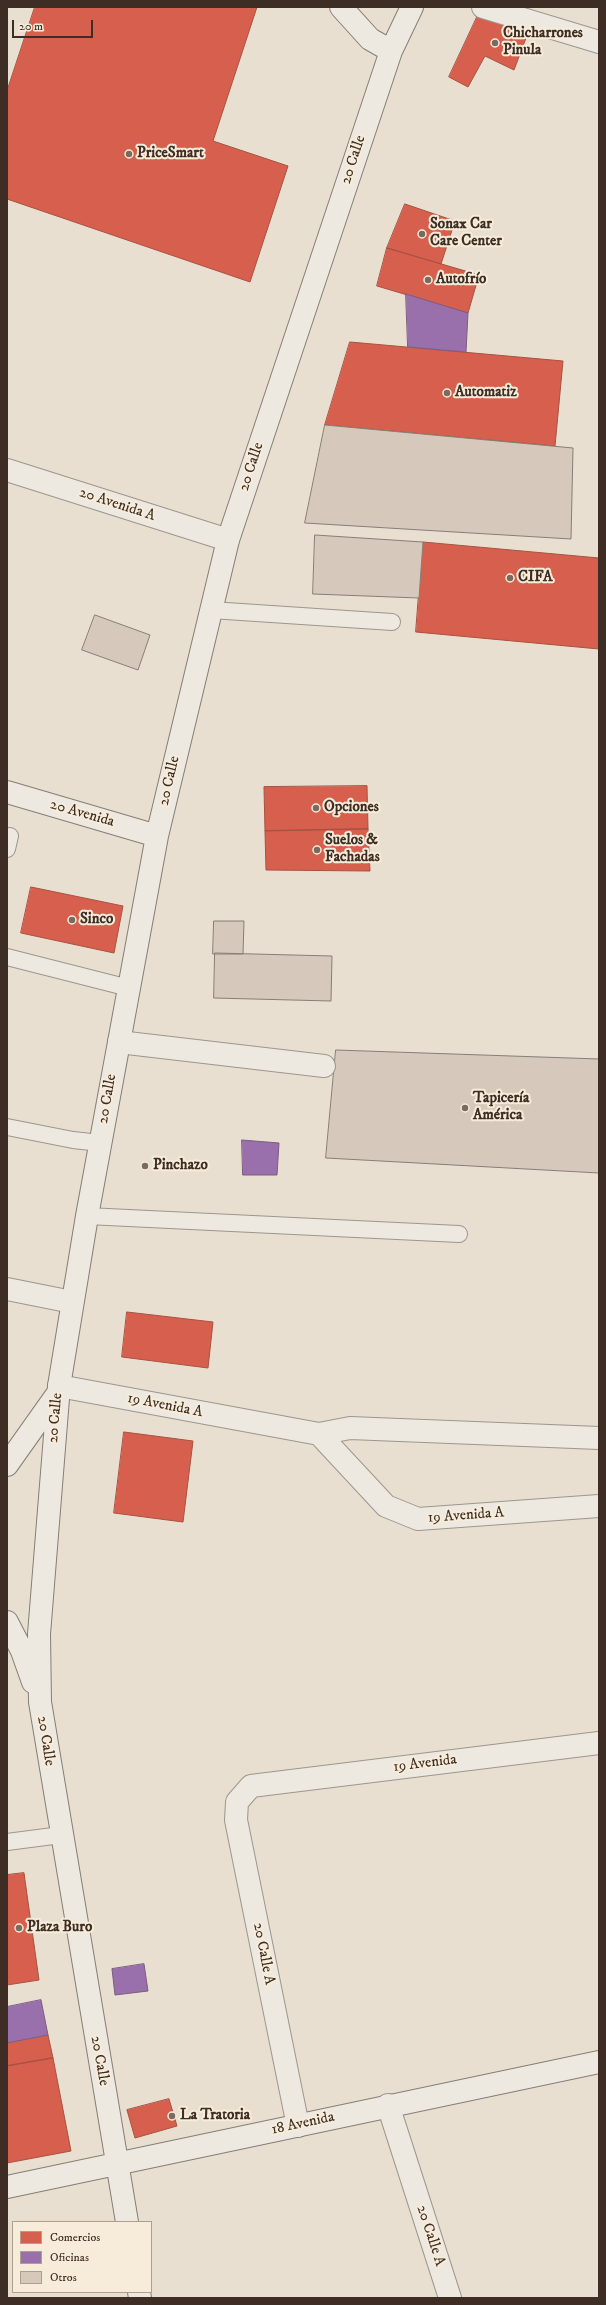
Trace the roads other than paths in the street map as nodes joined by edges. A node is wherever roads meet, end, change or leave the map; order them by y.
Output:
1 (341, 7) edge
2 (412, 7) edge
3 (483, 7) edge
4 (599, 42) edge
5 (391, 51) junction
6 (7, 470) edge
7 (228, 540) junction
8 (211, 610) junction
9 (392, 622) dead end
10 (7, 792) edge
11 (157, 836) junction
12 (7, 957) edge
13 (129, 988) junction
14 (119, 1042) junction
15 (324, 1066) dead end
16 (7, 1127) edge
17 (100, 1143) junction
18 (87, 1216) junction
19 (458, 1234) dead end
20 (7, 1289) edge
21 (72, 1302) junction
22 (58, 1389) junction
23 (318, 1434) junction
24 (599, 1438) edge
25 (7, 1464) edge
26 (599, 1506) edge
27 (7, 1622) edge
28 (40, 1702) junction
29 (599, 1742) edge
30 (251, 1786) joint
31 (61, 1835) junction
32 (7, 1842) edge
33 (599, 2062) edge
34 (388, 2105) junction
35 (298, 2126) junction
36 (116, 2163) junction
37 (7, 2187) edge
38 (127, 2221) edge
39 (450, 2298) edge

1 - 5 street
2 - 5 street, 20 Calle
3 - 4 street
5 - 7 street, 20 Calle
6 - 7 street, 20 Avenida A
7 - 8 street, 20 Calle
8 - 9 lane
8 - 11 street, 20 Calle
10 - 11 street, 20 Avenida
11 - 13 street, 20 Calle
12 - 13 lane
13 - 14 street, 20 Calle
14 - 15 street
14 - 17 street, 20 Calle
16 - 17 lane
17 - 18 street, 20 Calle
18 - 19 lane
18 - 21 street, 20 Calle
20 - 21 street
21 - 22 street, 20 Calle
22 - 23 street, 19 Avenida A
22 - 25 street
22 - 28 street, 20 Calle
23 - 24 street, 19 Avenida A
23 - 26 street, 19 Avenida A
27 - 28 street
28 - 31 street, 20 Calle
29 - 30 street, 19 Avenida
30 - 35 street, 20 Calle A
31 - 32 lane
31 - 36 street, 20 Calle
33 - 34 street, 18 Avenida
34 - 35 street, 18 Avenida
34 - 39 street, 20 Calle A
35 - 36 street, 18 Avenida
36 - 37 street, 18 Avenida
36 - 38 street, 20 Calle

